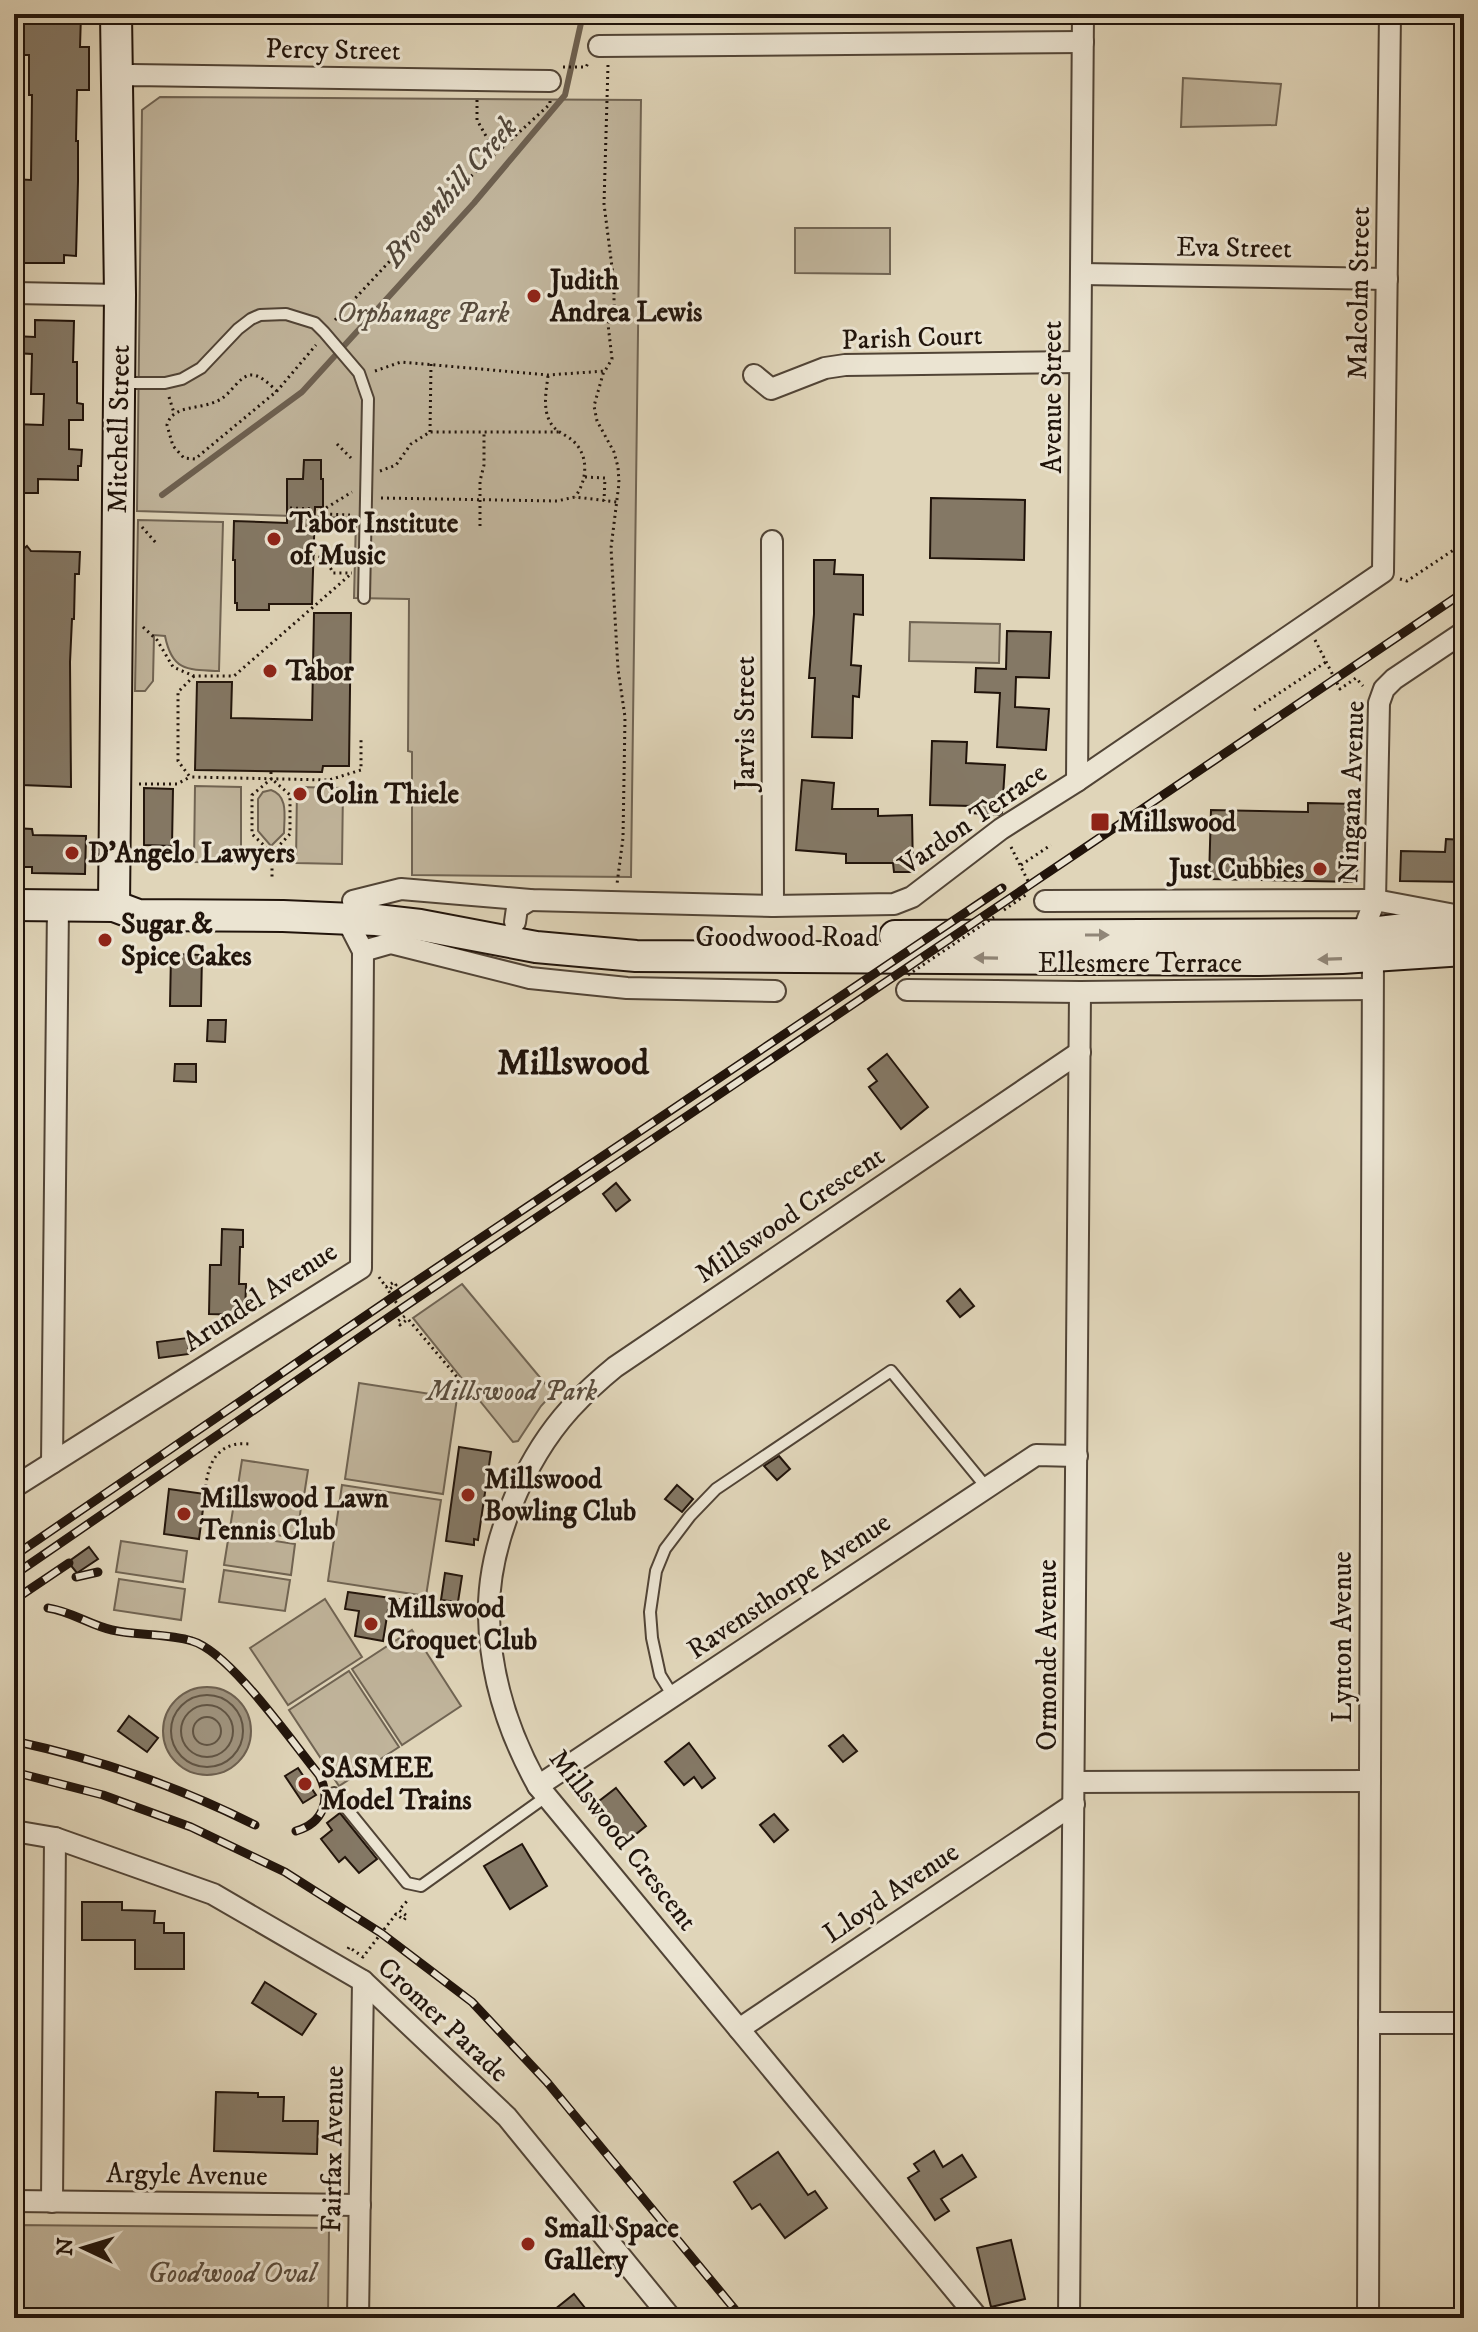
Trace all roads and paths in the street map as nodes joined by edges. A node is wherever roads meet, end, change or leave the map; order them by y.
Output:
1 (116, 14) edge
2 (1083, 14) edge
3 (1390, 14) edge
4 (1083, 42) junction
5 (603, 46) joint
6 (586, 67) dead end
7 (555, 74) joint
8 (116, 78) junction
9 (478, 80) junction
10 (540, 113) dead end
11 (496, 153) junction
12 (1081, 274) junction
13 (1387, 279) junction
14 (14, 293) edge
15 (120, 295) junction
16 (324, 332) junction
17 (1080, 362) junction
18 (431, 363) junction
19 (605, 371) junction
20 (548, 375) junction
21 (754, 375) dead end
22 (361, 377) junction
23 (119, 383) junction
24 (277, 391) junction
25 (430, 432) junction
26 (484, 432) junction
27 (561, 432) junction
28 (337, 444) dead end
29 (353, 471) junction
30 (366, 471) junction
31 (585, 477) junction
32 (575, 497) junction
33 (366, 498) junction
34 (480, 499) junction
35 (604, 501) junction
36 (617, 502) junction
37 (290, 508) dead end
38 (321, 511) junction
39 (366, 516) junction
40 (480, 526) dead end
41 (141, 527) dead end
42 (772, 541) dead end
43 (156, 543) dead end
44 (1464, 543) edge
45 (313, 554) dead end
46 (1383, 572) junction
47 (352, 573) junction
48 (364, 573) junction
49 (364, 598) dead end
50 (117, 620) junction
51 (1307, 625) junction
52 (1464, 632) edge
53 (1326, 662) junction
54 (194, 676) junction
55 (1379, 703) junction
56 (1254, 710) dead end
57 (361, 738) dead end
58 (271, 772) dead end
59 (190, 777) junction
60 (271, 779) junction
61 (1077, 781) junction
62 (131, 784) dead end
63 (1001, 829) junction
64 (1051, 845) dead end
65 (272, 853) junction
66 (1020, 866) junction
67 (272, 878) dead end
68 (1375, 900) junction
69 (127, 901) junction
70 (1045, 901) dead end
71 (615, 902) junction
72 (14, 905) edge
73 (58, 906) junction
74 (773, 906) junction
75 (349, 909) junction
76 (523, 911) junction
77 (1464, 919) edge
78 (1367, 945) junction
79 (1464, 950) edge
80 (363, 951) junction
81 (907, 983) joint
82 (1372, 989) junction
83 (775, 991) dead end
84 (1080, 992) junction
85 (1080, 1052) junction
86 (361, 1268) junction
87 (457, 1377) dead end
88 (252, 1444) dead end
89 (1077, 1456) junction
90 (52, 1463) junction
91 (14, 1487) edge
92 (987, 1488) junction
93 (205, 1492) dead end
94 (673, 1696) junction
95 (1370, 1781) junction
96 (1074, 1782) junction
97 (542, 1791) junction
98 (334, 1793) dead end
99 (1074, 1804) junction
100 (14, 1831) edge
101 (55, 1838) junction
102 (421, 1886) junction
103 (336, 1966) junction
104 (363, 1981) junction
105 (1369, 2023) junction
106 (1464, 2023) edge
107 (739, 2029) junction
108 (14, 2201) edge
109 (52, 2202) junction
110 (360, 2205) junction
111 (358, 2318) edge
112 (671, 2318) edge
113 (978, 2318) edge
114 (1069, 2318) edge
115 (1368, 2318) edge

1 - 8 main road, Mitchell Street
2 - 4 street, Avenue Street
3 - 13 street, Malcolm Street
4 - 5 street
4 - 12 street, Avenue Street
5 - 19 path
6 - 7 path
7 - 9 street, Percy Street
8 - 9 street, Percy Street
8 - 15 main road, Mitchell Street
9 - 11 path
10 - 11 path
11 - 16 path
12 - 13 street, Eva Street
12 - 17 street, Avenue Street
13 - 46 street, Malcolm Street
14 - 15 street
15 - 23 main road, Mitchell Street
16 - 22 lane
16 - 23 lane
16 - 24 path
17 - 21 street, Parish Court
17 - 61 street, Avenue Street
18 - 20 path
18 - 22 path
18 - 25 path
19 - 20 path
19 - 36 path
20 - 27 path
22 - 30 lane
23 - 50 main road, Mitchell Street
24 - 24 path
25 - 26 path
25 - 30 path
26 - 27 path
26 - 34 path
27 - 31 path
28 - 29 path
29 - 30 path
29 - 38 path
30 - 33 lane
31 - 32 path
31 - 35 path
32 - 34 path
32 - 35 path
33 - 34 path
33 - 39 lane
34 - 40 path
35 - 36 path
36 - 71 path
37 - 38 path
38 - 39 path
39 - 48 lane
41 - 43 path
42 - 74 street, Jarvis Street
44 - 46 path
45 - 47 path
46 - 51 street, Vardon Terrace
47 - 48 path
47 - 54 path
48 - 49 lane
50 - 54 path
50 - 69 main road, Mitchell Street
51 - 53 path
51 - 61 street, Vardon Terrace
52 - 55 street, Ningana Avenue
53 - 55 path
53 - 56 path
54 - 59 path
55 - 68 street, Ningana Avenue
57 - 60 path
58 - 60 path
59 - 60 path
59 - 62 path
60 - 65 path
60 - 65 path
61 - 63 street, Vardon Terrace
63 - 66 path
63 - 74 street, Vardon Terrace
64 - 66 path
65 - 67 path
66 - 81 path, bridge
68 - 70 street
68 - 77 street, Ningana Avenue
68 - 78 street, Ningana Avenue
69 - 73 main road, Goodwood Road
69 - 75 main road, Goodwood Road
71 - 74 street, Vardon Terrace
71 - 76 street, Vardon Terrace
72 - 73 main road, Goodwood Road
73 - 90 street
75 - 76 main road, Goodwood Road
78 -> 75 main road, Goodwood Road
75 - 80 street, Arundel Avenue
76 -> 78 main road, Goodwood Road
77 - 78 main road, Goodwood Road
78 - 79 main road, Goodwood Road
78 - 82 street, Lynton Avenue
80 - 83 street
80 - 86 street, Arundel Avenue
81 - 84 street, Ellesmere Terrace
82 - 84 street, Ellesmere Terrace
82 - 95 street, Lynton Avenue
84 - 85 street, Ormonde Avenue
85 - 89 street, Ormonde Avenue
85 - 97 street, Millswood Crescent
86 - 87 path
86 - 90 street, Arundel Avenue
88 - 93 path
89 - 92 street, Ravensthorpe Avenue
89 - 96 street, Ormonde Avenue
90 - 91 street, Arundel Avenue
92 - 94 street, Ravensthorpe Avenue
92 - 94 lane
94 - 97 street, Ravensthorpe Avenue
95 - 96 street
95 - 105 street, Lynton Avenue
96 - 99 street, Ormonde Avenue
97 - 102 lane
97 - 107 street, Millswood Crescent
98 - 102 lane
99 - 107 street, Lloyd Avenue
99 - 114 street, Ormonde Avenue
100 - 101 street, Cromer Parade
101 - 103 street, Cromer Parade
101 - 109 street
102 - 103 path
103 - 104 street, Cromer Parade
104 - 110 street, Fairfax Avenue
104 - 112 street, Cromer Parade
105 - 106 street
105 - 115 street, Lynton Avenue
107 - 113 street, Millswood Crescent
108 - 109 street, Argyle Avenue
109 - 110 street, Argyle Avenue
110 - 111 street, Fairfax Avenue

